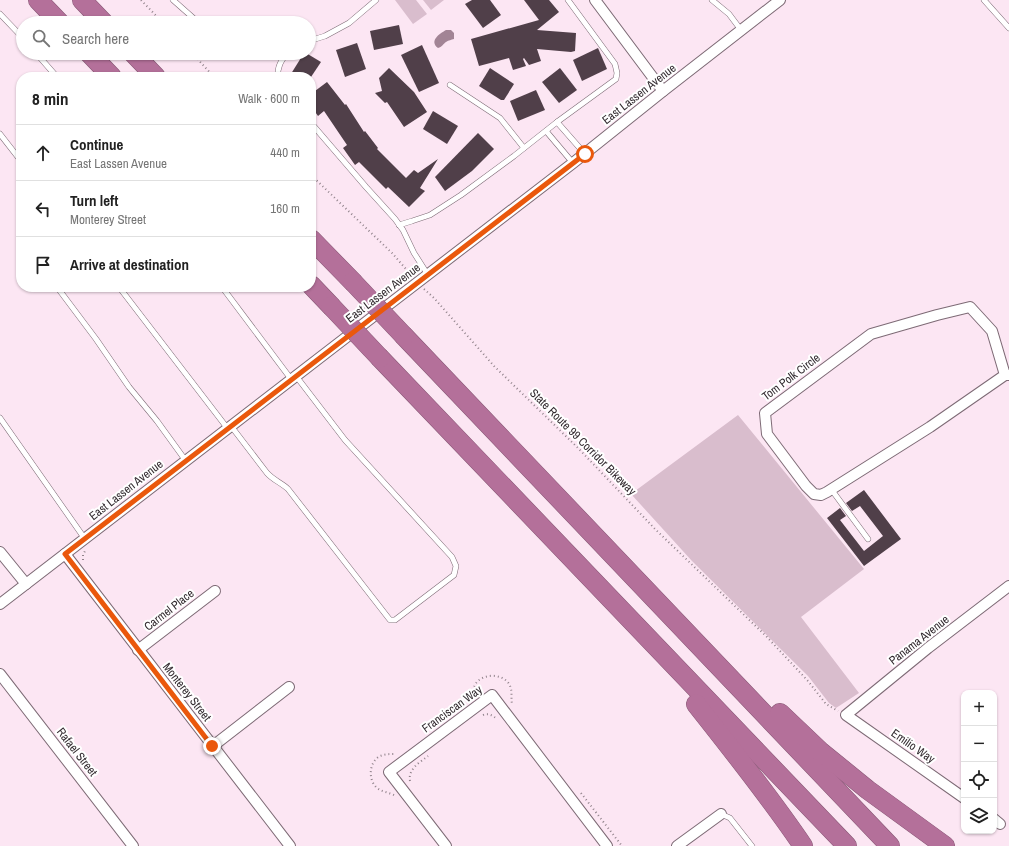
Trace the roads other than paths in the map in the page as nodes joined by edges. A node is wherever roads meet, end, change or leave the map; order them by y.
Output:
1 (38, 0) edge
2 (82, 0) edge
3 (173, 0) edge
4 (376, 0) edge
5 (568, 0) edge
6 (595, 0) edge
7 (712, 0) edge
8 (780, 0) edge
9 (984, 0) edge
10 (0, 14) edge
11 (53, 16) edge
12 (97, 16) edge
13 (191, 16) edge
14 (1009, 28) edge
15 (741, 30) junction
16 (16, 31) edge
17 (316, 39) edge
18 (42, 60) edge
19 (96, 60) edge
20 (139, 60) edge
21 (282, 60) edge
22 (53, 72) edge
23 (107, 72) edge
24 (151, 72) edge
25 (277, 72) edge
26 (450, 85) dead end
27 (663, 91) junction
28 (557, 122) junction
29 (316, 129) edge
30 (546, 131) junction
31 (0, 134) edge
32 (524, 148) junction
33 (585, 154) junction
34 (16, 155) edge
35 (573, 163) junction
36 (399, 225) junction
37 (316, 244) edge
38 (428, 275) junction
39 (316, 290) edge
40 (61, 292) edge
41 (123, 292) edge
42 (226, 292) edge
43 (1007, 375) edge
44 (294, 378) junction
45 (0, 418) edge
46 (229, 428) junction
47 (186, 461) junction
48 (831, 490) junction
49 (84, 539) junction
50 (868, 539) dead end
51 (0, 552) edge
52 (65, 554) junction
53 (26, 584) junction
54 (1009, 586) edge
55 (215, 591) dead end
56 (0, 604) edge
57 (638, 628) junction
58 (701, 647) junction
59 (138, 650) junction
60 (0, 674) edge
61 (289, 687) dead end
62 (846, 715) joint
63 (212, 746) junction
64 (961, 796) edge
65 (721, 814) joint
66 (133, 846) edge
67 (290, 846) edge
68 (446, 846) edge
69 (607, 846) edge
70 (677, 846) edge
71 (752, 846) edge
72 (803, 846) edge
73 (847, 846) edge
74 (890, 846) edge
75 (945, 846) edge

1 - 11 highway
2 - 12 highway
3 - 13 lane
4 - 17 lane
5 - 28 lane
6 - 27 street
7 - 15 lane
8 - 15 street, East Lassen Avenue
9 - 14 lane
10 - 16 lane
15 - 27 street, East Lassen Avenue
18 - 22 lane
19 - 23 highway
20 - 24 highway
21 - 25 lane
26 - 32 lane
27 - 33 street, East Lassen Avenue
28 - 30 lane
28 - 33 lane
29 - 36 lane
30 - 32 lane
30 - 35 lane
31 - 34 lane
32 - 36 lane
33 - 35 street, East Lassen Avenue
35 - 38 street, East Lassen Avenue
36 - 38 lane
37 - 58 highway, bridge
38 - 44 street, East Lassen Avenue
39 - 57 highway, bridge
40 - 47 lane
41 - 46 lane
42 - 44 lane
43 - 48 street, Tom Polk Circle
43 - 48 street, Tom Polk Circle
44 - 46 street, East Lassen Avenue
44 - 46 lane
45 - 49 lane
46 - 47 street, East Lassen Avenue
47 - 49 street, East Lassen Avenue
48 - 50 lane
49 - 52 street, East Lassen Avenue
51 - 53 street
52 - 53 street, East Lassen Avenue
52 - 59 street, Monterey Street
53 - 56 street, East Lassen Avenue
54 - 62 street, Panama Avenue
55 - 59 street, Carmel Place
57 - 72 highway
57 - 73 highway
58 - 74 highway
58 - 75 highway
59 - 63 street, Monterey Street
60 - 66 street, Rafael Street
61 - 63 street
62 - 64 street, Emilio Way
63 - 67 street, Monterey Street
65 - 70 street
65 - 71 lane
68 - 69 street, Franciscan Way

